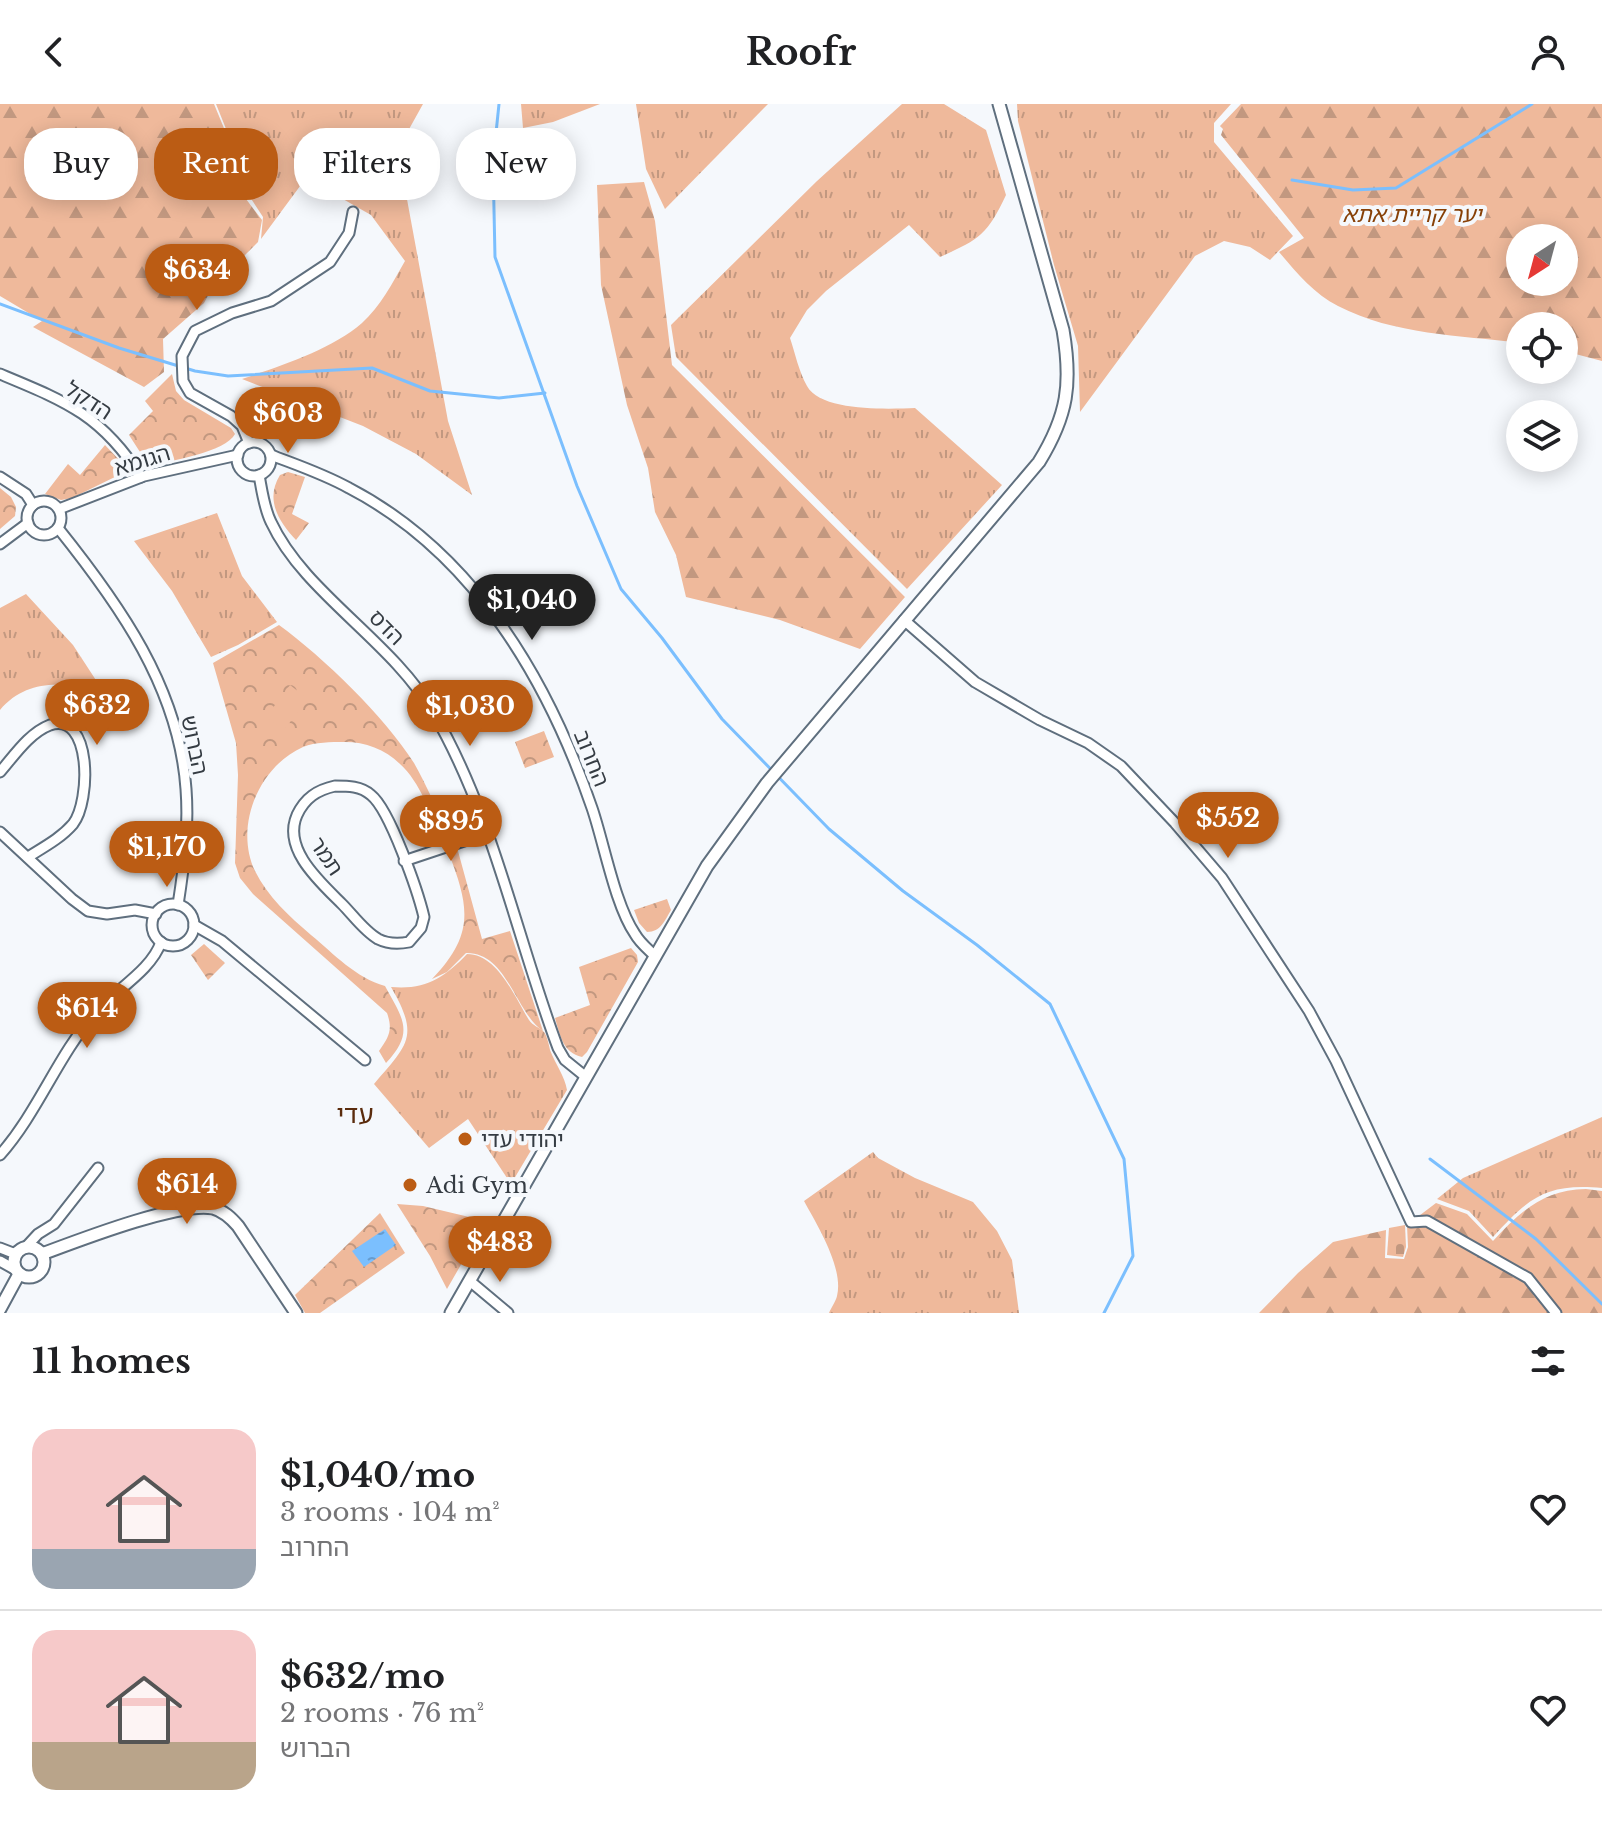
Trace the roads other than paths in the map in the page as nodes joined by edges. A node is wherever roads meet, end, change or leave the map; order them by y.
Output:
1 (999, 104) edge
2 (353, 212) dead end
3 (0, 374) edge
4 (249, 443) junction
5 (238, 455) junction
6 (271, 455) junction
7 (259, 475) junction
8 (0, 477) edge
9 (141, 477) junction
10 (33, 505) junction
11 (59, 509) junction
12 (28, 523) junction
13 (58, 528) junction
14 (0, 544) edge
15 (904, 620) junction
16 (0, 772) edge
17 (0, 832) edge
18 (488, 833) junction
19 (28, 857) junction
20 (404, 861) junction
21 (178, 905) junction
22 (156, 914) junction
23 (194, 925) junction
24 (161, 942) junction
25 (655, 956) junction
26 (365, 1060) dead end
27 (586, 1077) junction
28 (0, 1155) edge
29 (98, 1168) dead end
30 (0, 1248) edge
31 (22, 1249) junction
32 (42, 1254) junction
33 (0, 1261) edge
34 (18, 1272) junction
35 (471, 1282) junction
36 (0, 1309) edge
37 (296, 1313) edge
38 (451, 1313) edge
39 (508, 1313) edge
40 (1556, 1313) edge

1 - 15 street
2 - 4 street
3 - 9 street, הדקל
4 - 5 street
4 - 6 street
5 - 7 street
5 - 9 street, הגומא
6 - 7 street
6 - 25 street, החרוב
7 - 18 street, הדס
8 - 10 street
9 - 11 street, הגומא
10 - 11 street
10 - 12 street
11 - 13 street
12 - 13 street
12 - 14 street
13 - 21 street, הברוש
15 - 25 street
15 - 40 street
16 - 19 street
17 - 19 street
18 - 20 street
18 - 27 street, הדס
19 - 22 street
20 - 20 street, תמר
21 - 22 street
21 - 23 street
22 - 24 street
23 - 24 street
23 - 26 street
24 - 28 street
25 - 27 street
27 - 35 street
29 - 31 street
30 - 31 street
31 - 32 street
31 - 34 street
32 - 34 street
32 - 37 street
33 - 34 street
34 - 36 street
35 - 38 street
35 - 39 street

